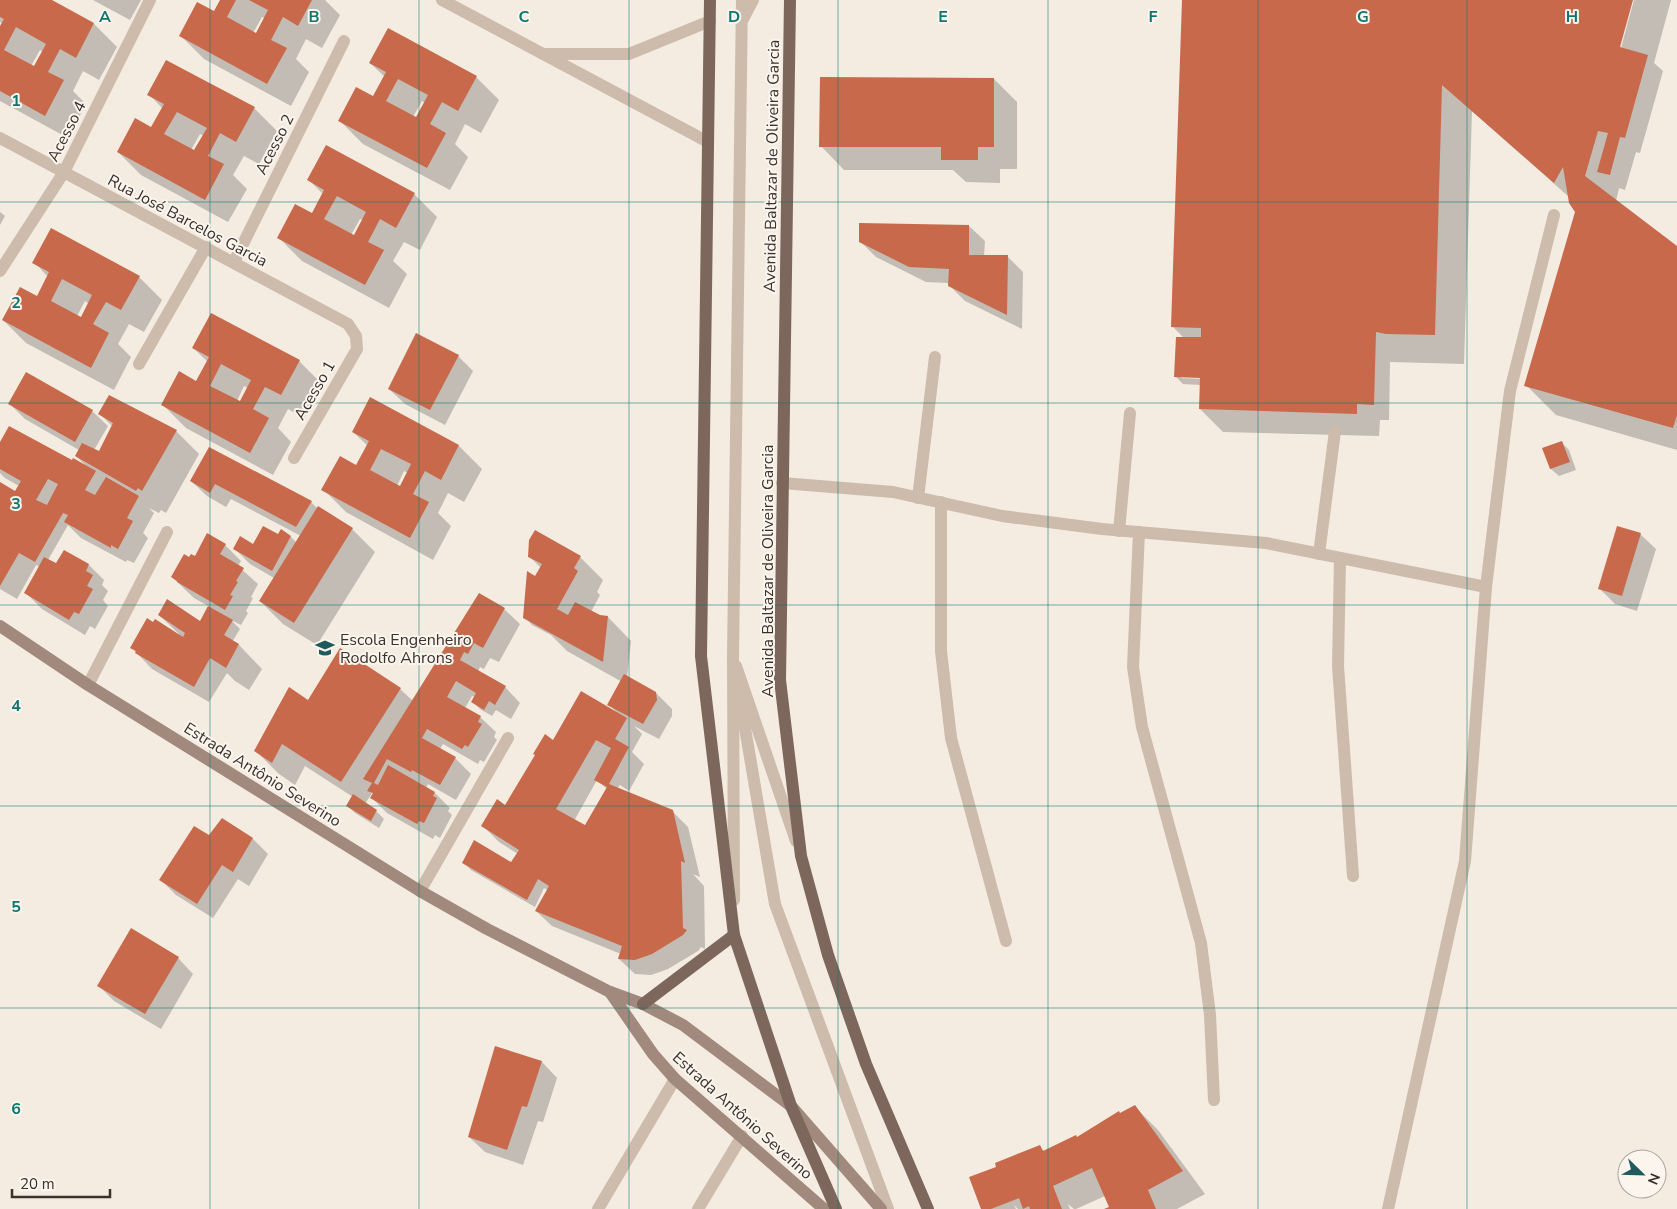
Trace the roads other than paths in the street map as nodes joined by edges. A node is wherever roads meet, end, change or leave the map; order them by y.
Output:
1 (150, 0) edge
2 (442, 0) edge
3 (710, 0) edge
4 (734, 0) edge
5 (742, 0) edge
6 (753, 0) edge
7 (790, 0) edge
8 (710, 21) junction
9 (742, 21) junction
10 (344, 41) dead end
11 (540, 54) junction
12 (0, 138) edge
13 (708, 142) junction
14 (64, 172) junction
15 (1554, 215) dead end
16 (206, 247) junction
17 (234, 262) junction
18 (0, 271) edge
19 (356, 336) joint
20 (935, 357) dead end
21 (139, 364) dead end
22 (1130, 412) dead end
23 (1335, 432) dead end
24 (294, 458) dead end
25 (782, 484) junction
26 (918, 498) junction
27 (941, 502) junction
28 (1119, 531) junction
29 (167, 532) dead end
30 (1139, 532) junction
31 (1319, 554) junction
32 (1340, 558) junction
33 (1486, 588) junction
34 (0, 626) edge
35 (733, 656) junction
36 (88, 685) junction
37 (508, 738) dead end
38 (801, 856) junction
39 (1353, 876) dead end
40 (420, 891) junction
41 (734, 935) junction
42 (1006, 941) dead end
43 (610, 992) junction
44 (643, 1004) junction
45 (675, 1079) junction
46 (1214, 1100) dead end
47 (791, 1106) junction
48 (742, 1136) junction
49 (598, 1209) edge
50 (698, 1209) edge
51 (824, 1209) edge
52 (836, 1209) edge
53 (881, 1209) edge
54 (888, 1209) edge
55 (928, 1209) edge
56 (1388, 1209) edge

1 - 14 street, Acesso 4
2 - 11 street
3 - 8 main road
4 - 9 street
5 - 9 street
6 - 9 street
7 - 25 main road, Avenida Baltazar de Oliveira Garcia
8 - 11 street
8 - 13 main road
9 - 35 street
10 - 17 street, Acesso 2
11 - 13 street
12 - 14 street, Rua José Barcelos Garcia
13 - 41 main road
14 - 16 street, Rua José Barcelos Garcia
14 - 18 street, Acesso 4
15 - 33 street
16 - 17 street, Rua José Barcelos Garcia
16 - 21 street
17 - 19 street, Rua José Barcelos Garcia
19 - 24 street, Acesso 1
20 - 26 street
22 - 28 street
23 - 31 street
25 - 26 street
25 - 38 main road, Avenida Baltazar de Oliveira Garcia
26 - 27 street
27 - 28 street
27 - 42 street
28 - 30 street
29 - 36 street
30 - 31 street
30 - 46 street
31 - 32 street
32 - 33 street
32 - 39 street
33 - 56 street
34 - 36 main road, Estrada Antônio Severino
35 - 38 street
35 - 41 street
35 - 54 street
36 - 40 main road, Estrada Antônio Severino
37 - 40 street
38 - 55 main road, Avenida Baltazar de Oliveira Garcia
40 - 43 main road, Estrada Antônio Severino
41 - 44 main road
41 - 47 main road
43 - 44 main road, Estrada Antônio Severino
43 - 45 main road, Estrada Antônio Severino
44 - 47 main road, Estrada Antônio Severino
45 - 48 main road, Estrada Antônio Severino
45 - 49 street
47 - 52 main road
47 - 53 main road, Estrada Antônio Severino
48 - 50 street
48 - 51 main road, Estrada Antônio Severino

